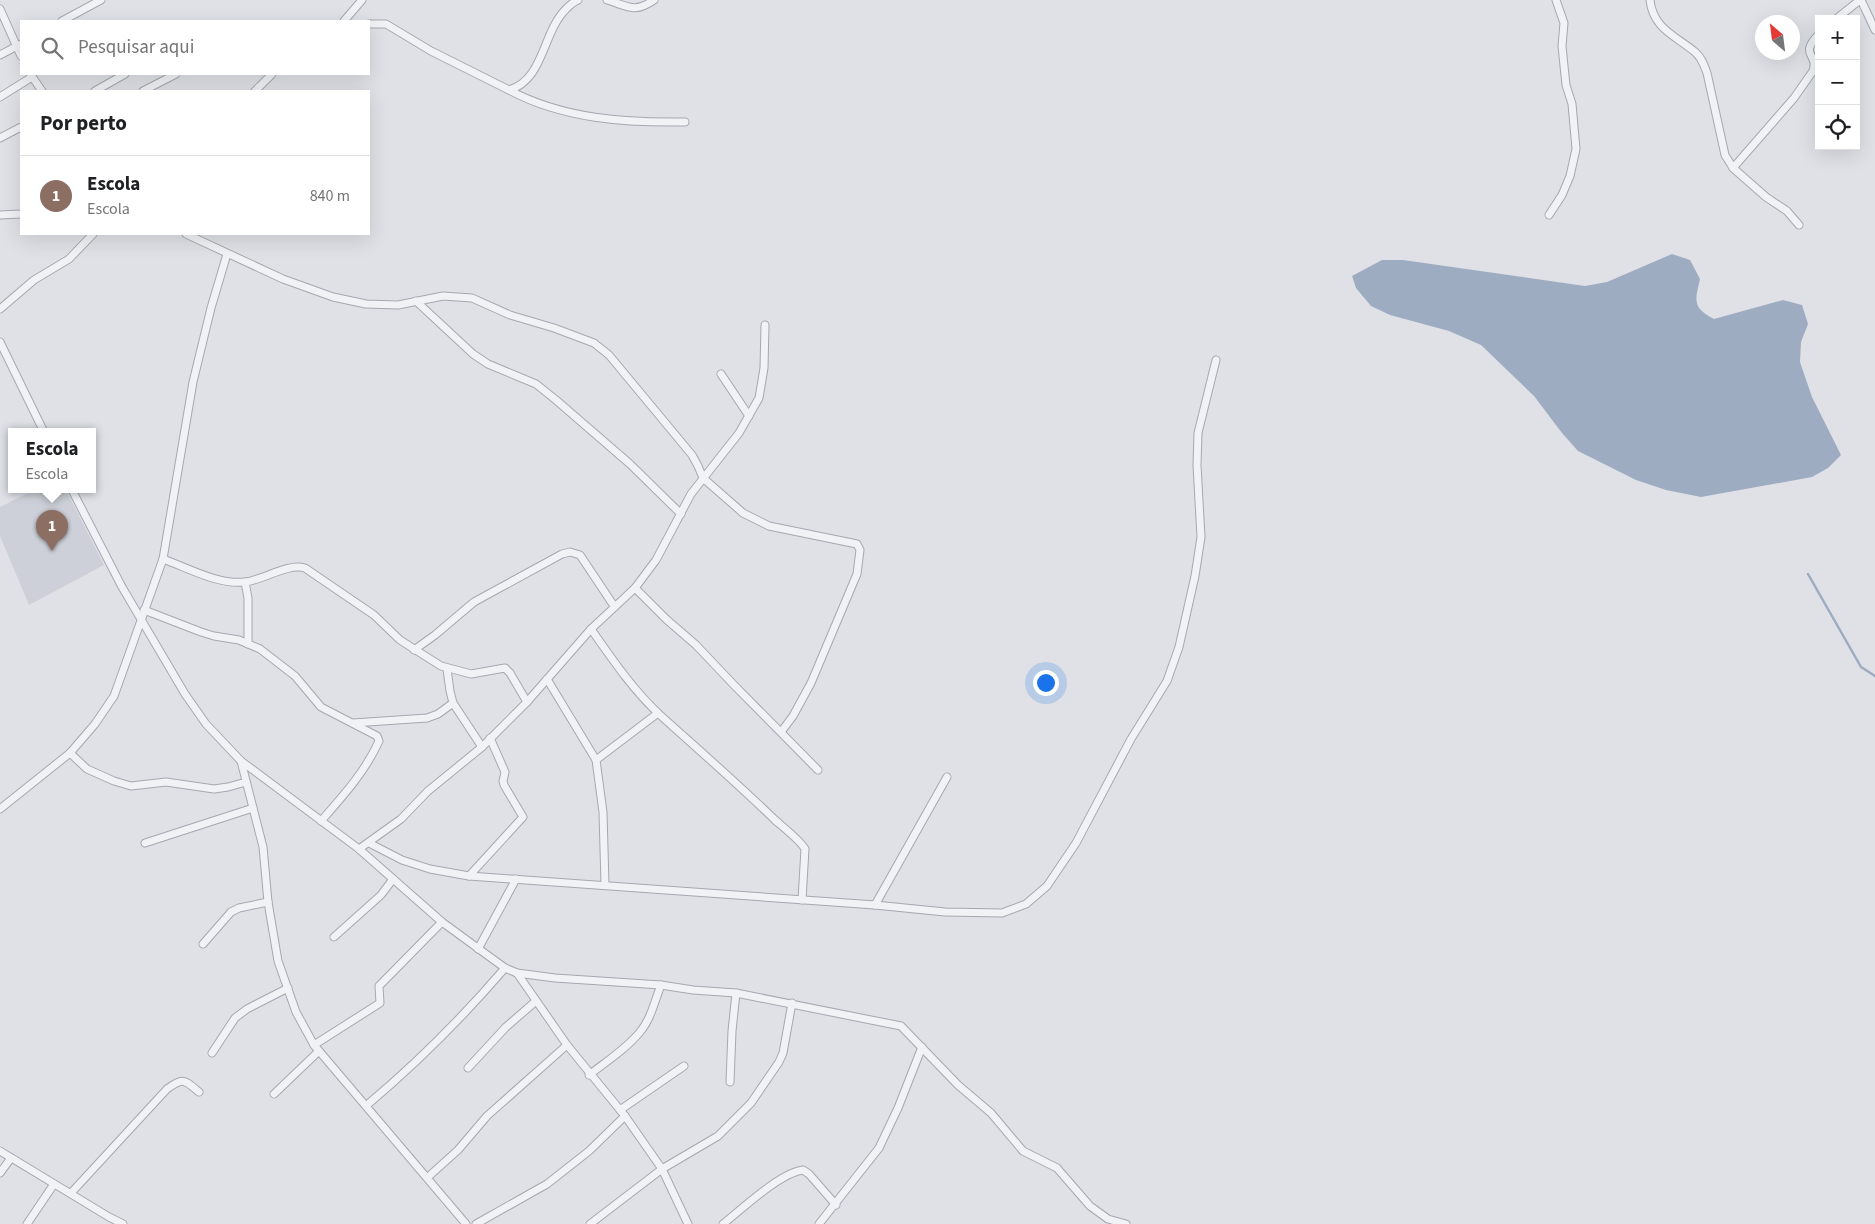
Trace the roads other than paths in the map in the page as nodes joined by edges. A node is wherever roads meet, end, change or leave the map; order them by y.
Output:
1 (101, 0) edge
2 (362, 0) edge
3 (578, 0) edge
4 (607, 0) edge
5 (654, 0) edge
6 (1556, 0) edge
7 (1650, 0) edge
8 (1860, 0) edge
9 (0, 9) edge
10 (1841, 15) edge
11 (64, 20) edge
12 (345, 20) edge
13 (370, 24) edge
14 (1875, 30) edge
15 (1815, 38) edge
16 (19, 45) edge
17 (0, 54) edge
18 (123, 75) edge
19 (174, 75) edge
20 (271, 75) edge
21 (31, 76) edge
22 (41, 90) edge
23 (97, 90) edge
24 (145, 90) edge
25 (256, 90) edge
26 (509, 90) junction
27 (0, 97) edge
28 (685, 122) dead end
29 (20, 128) edge
30 (0, 138) edge
31 (1734, 168) junction
32 (20, 214) edge
33 (0, 215) edge
34 (1549, 215) dead end
35 (1799, 225) dead end
36 (90, 235) edge
37 (188, 235) edge
38 (227, 254) junction
39 (416, 301) junction
40 (0, 309) edge
41 (765, 325) dead end
42 (0, 342) edge
43 (1216, 360) dead end
44 (722, 374) dead end
45 (749, 416) junction
46 (42, 428) edge
47 (703, 478) junction
48 (74, 493) edge
49 (681, 514) junction
50 (163, 559) junction
51 (245, 582) junction
52 (635, 588) junction
53 (614, 606) junction
54 (144, 610) junction
55 (141, 621) junction
56 (590, 629) junction
57 (248, 644) junction
58 (414, 650) junction
59 (447, 669) junction
60 (547, 679) junction
61 (527, 702) junction
62 (454, 703) junction
63 (658, 713) junction
64 (352, 723) junction
65 (781, 732) junction
66 (490, 738) junction
67 (482, 747) junction
68 (70, 754) junction
69 (241, 760) junction
70 (596, 760) junction
71 (818, 770) dead end
72 (947, 777) dead end
73 (246, 782) junction
74 (253, 808) junction
75 (0, 809) edge
76 (321, 821) junction
77 (145, 843) dead end
78 (369, 843) junction
79 (359, 849) junction
80 (469, 876) junction
81 (516, 879) junction
82 (393, 880) junction
83 (604, 885) junction
84 (802, 900) junction
85 (268, 902) junction
86 (875, 905) junction
87 (442, 922) junction
88 (334, 937) dead end
89 (203, 944) dead end
90 (478, 949) junction
91 (506, 968) junction
92 (517, 973) junction
93 (661, 985) junction
94 (288, 988) junction
95 (736, 993) junction
96 (536, 1002) junction
97 (792, 1004) junction
98 (314, 1045) junction
99 (566, 1045) junction
100 (922, 1047) junction
101 (320, 1051) junction
102 (212, 1053) dead end
103 (684, 1066) dead end
104 (468, 1068) dead end
105 (589, 1075) junction
106 (730, 1082) dead end
107 (199, 1092) dead end
108 (274, 1094) dead end
109 (367, 1105) junction
110 (623, 1113) junction
111 (0, 1151) edge
112 (11, 1158) junction
113 (662, 1169) junction
114 (0, 1173) edge
115 (428, 1177) junction
116 (54, 1184) junction
117 (71, 1193) junction
118 (836, 1205) junction
119 (109, 1217) junction
120 (27, 1224) edge
121 (104, 1224) edge
122 (123, 1224) edge
123 (466, 1224) edge
124 (476, 1224) edge
125 (590, 1224) edge
126 (688, 1224) edge
127 (724, 1224) edge
128 (819, 1224) edge
129 (1126, 1224) edge

1 - 11 street
2 - 12 street
3 - 26 street
4 - 5 street
6 - 34 street
7 - 31 street
8 - 10 street
8 - 14 street
9 - 16 street
13 - 26 street
15 - 31 street
16 - 17 street
18 - 23 street
19 - 24 street
20 - 25 street
21 - 22 street
21 - 27 street
26 - 28 street
29 - 30 street
31 - 35 street
32 - 33 street
36 - 40 street
37 - 38 street
38 - 39 street
38 - 50 street
39 - 47 street
39 - 49 street
41 - 45 street
42 - 46 street
43 - 86 street
44 - 45 street
45 - 47 street
47 - 49 street
47 - 65 street
48 - 55 street
49 - 52 street
50 - 51 street
50 - 54 street
51 - 57 street
51 - 58 street
52 - 53 street
52 - 65 street
53 - 56 street
53 - 58 street
54 - 55 street
54 - 57 street
55 - 68 street
55 - 69 street
56 - 60 street
56 - 63 street
57 - 64 street
58 - 59 street
59 - 61 street
59 - 62 street
60 - 61 street
60 - 70 street
61 - 66 street
62 - 64 street
62 - 67 street
63 - 70 street
63 - 84 street
64 - 76 street
65 - 71 street
66 - 67 street
66 - 80 street
67 - 78 street
68 - 73 street
68 - 75 street
69 - 73 street
69 - 76 street
70 - 83 street
72 - 86 street
73 - 74 street
74 - 77 street
74 - 85 street
76 - 79 street
78 - 79 street
78 - 80 street
79 - 82 street
80 - 81 street
81 - 83 street
81 - 90 street
82 - 87 street
82 - 88 street
83 - 84 street
84 - 86 street
85 - 89 street
85 - 94 street
87 - 90 street
87 - 98 street
90 - 91 street
91 - 92 street
91 - 109 street
92 - 93 street
92 - 96 street
93 - 95 street
93 - 105 street
94 - 98 street
94 - 102 street
95 - 97 street
95 - 106 street
96 - 99 street
96 - 104 street
97 - 100 street
97 - 113 street
98 - 101 street
99 - 105 street
99 - 115 street
100 - 118 street
100 - 129 street
101 - 108 street
101 - 109 street
103 - 110 street
105 - 110 street
107 - 117 street
109 - 115 street
110 - 113 street
110 - 124 street
111 - 112 street
112 - 114 street
112 - 116 street
113 - 125 street
113 - 126 street
115 - 123 street
116 - 117 street
116 - 120 street
117 - 119 street
118 - 127 street
118 - 128 street
119 - 121 street
119 - 122 street

